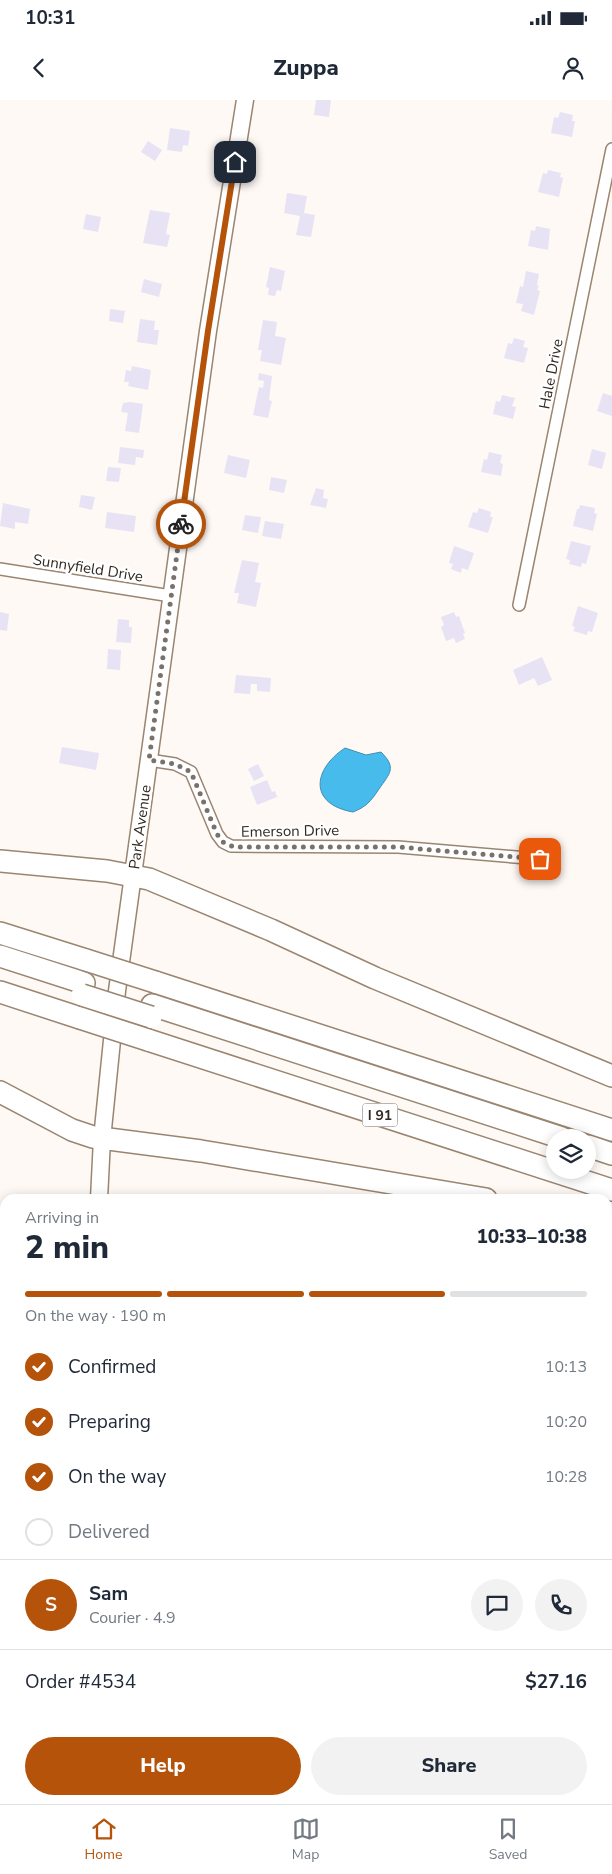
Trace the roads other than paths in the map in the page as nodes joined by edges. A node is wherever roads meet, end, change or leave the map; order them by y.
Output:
1 (245, 100) edge
2 (612, 149) edge
3 (0, 569) edge
4 (171, 596) junction
5 (519, 605) dead end
6 (149, 760) junction
7 (540, 859) dead end
8 (0, 861) edge
9 (134, 875) junction
10 (0, 933) edge
11 (0, 956) edge
12 (0, 969) edge
13 (83, 989) junction
14 (0, 992) edge
15 (152, 1011) junction
16 (612, 1076) edge
17 (0, 1092) edge
18 (612, 1130) edge
19 (546, 1133) edge
20 (102, 1139) junction
21 (546, 1144) edge
22 (596, 1149) edge
23 (612, 1154) edge
24 (596, 1161) edge
25 (612, 1166) edge
26 (612, 1190) edge
27 (99, 1194) edge
28 (456, 1194) edge

1 - 4 main road, Park Avenue
2 - 5 street, Hale Drive
3 - 4 street, Sunnyfield Drive
4 - 6 main road, Park Avenue
6 - 7 street, Emerson Drive
6 - 9 main road, Park Avenue
8 - 9 highway
9 - 16 highway
9 - 20 main road, Park Avenue
10 - 18 highway, bridge
11 - 13 highway
12 - 13 highway
13 - 15 highway, bridge
14 - 26 highway, I 91, bridge
15 - 19 highway
15 - 21 highway
17 - 20 highway
20 - 27 main road, Park Avenue
20 - 28 highway
22 - 23 highway
24 - 25 highway

